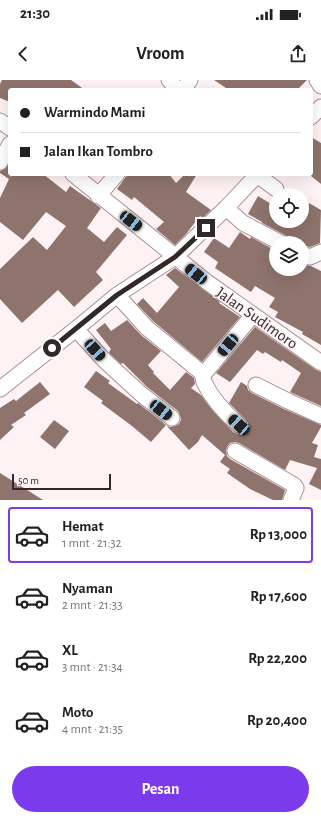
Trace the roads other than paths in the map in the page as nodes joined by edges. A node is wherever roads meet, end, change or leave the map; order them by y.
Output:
1 (168, 80) edge
2 (317, 80) edge
3 (321, 86) edge
4 (176, 88) edge
5 (321, 107) edge
6 (313, 116) edge
7 (8, 148) edge
8 (0, 162) edge
9 (75, 176) edge
10 (116, 176) edge
11 (255, 176) edge
12 (260, 176) edge
13 (275, 188) edge
14 (98, 196) junction
15 (226, 208) junction
16 (269, 236) edge
17 (321, 252) edge
18 (175, 257) junction
19 (309, 257) edge
20 (117, 295) junction
21 (253, 315) junction
22 (76, 329) junction
23 (321, 363) edge
24 (203, 375) junction
25 (256, 385) dead end
26 (0, 389) edge
27 (321, 416) edge
28 (172, 418) dead end
29 (239, 425) dead end
30 (236, 451) dead end
31 (291, 500) edge

1 - 4 street
2 - 3 street
5 - 6 street
7 - 8 street
9 - 14 street, Jalan Sudimoro
10 - 14 street
11 - 15 street
12 - 13 street
14 - 18 street, Jalan Sudimoro
15 - 16 street
15 - 18 street
17 - 19 street
18 - 20 street
18 - 21 street, Jalan Sudimoro
20 - 22 street
20 - 24 street
21 - 23 street, Jalan Sudimoro
21 - 24 street
22 - 26 street
22 - 28 street
24 - 29 street
25 - 27 street
30 - 31 street

